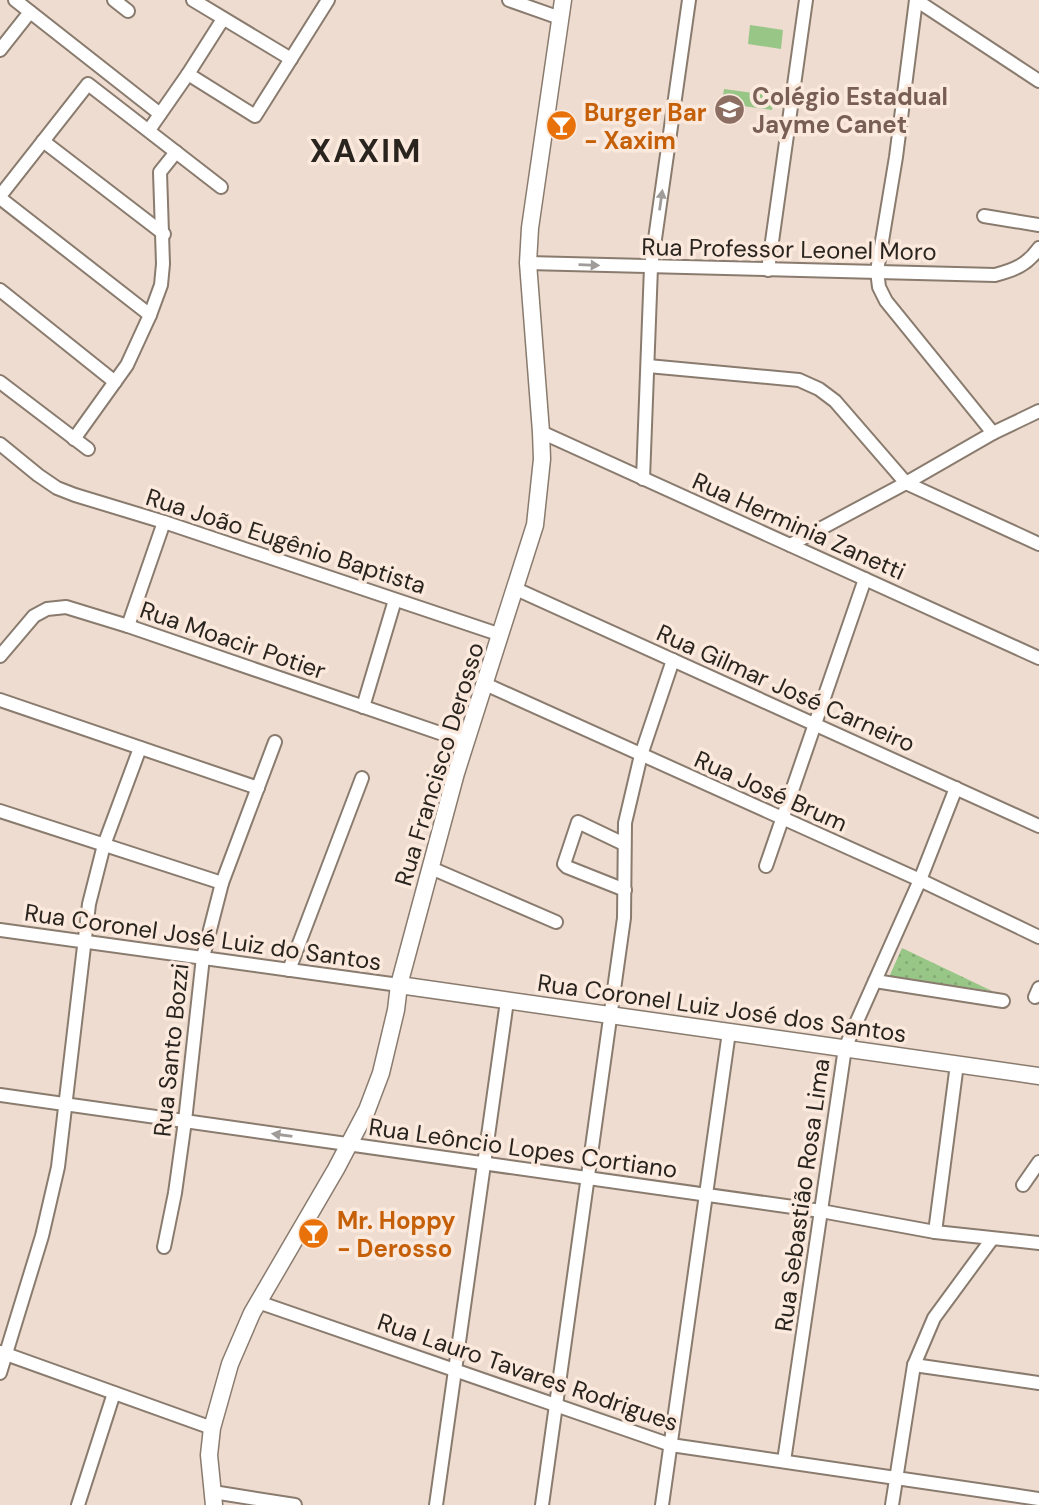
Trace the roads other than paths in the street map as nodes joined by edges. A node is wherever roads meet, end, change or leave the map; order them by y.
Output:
1 (114, 0) edge
2 (193, 0) edge
3 (327, 0) edge
4 (509, 0) edge
5 (563, 0) edge
6 (690, 0) edge
7 (806, 0) edge
8 (916, 0) edge
9 (24, 5) edge
10 (128, 11) dead end
11 (560, 18) junction
12 (223, 19) junction
13 (0, 51) edge
14 (291, 59) junction
15 (99, 67) junction
16 (188, 74) junction
17 (1039, 81) edge
18 (88, 84) junction
19 (127, 90) junction
20 (121, 109) junction
21 (160, 114) junction
22 (149, 130) junction
23 (43, 141) junction
24 (176, 152) junction
25 (221, 187) dead end
26 (0, 197) edge
27 (163, 210) junction
28 (984, 216) dead end
29 (146, 220) junction
30 (1039, 225) edge
31 (164, 234) junction
32 (1039, 248) edge
33 (527, 263) junction
34 (651, 267) junction
35 (768, 270) junction
36 (877, 271) junction
37 (0, 290) edge
38 (150, 315) junction
39 (127, 365) junction
40 (648, 366) junction
41 (100, 370) junction
42 (0, 382) edge
43 (115, 382) junction
44 (1039, 411) edge
45 (541, 432) junction
46 (993, 433) junction
47 (74, 439) junction
48 (0, 444) edge
49 (88, 449) dead end
50 (643, 479) junction
51 (906, 483) junction
52 (164, 522) junction
53 (1039, 544) edge
54 (790, 545) junction
55 (865, 579) junction
56 (516, 589) junction
57 (395, 600) junction
58 (128, 626) junction
59 (501, 635) junction
60 (1, 652) edge
61 (1039, 658) edge
62 (673, 660) junction
63 (485, 684) junction
64 (0, 699) edge
65 (363, 707) junction
66 (814, 724) junction
67 (275, 743) dead end
68 (466, 743) junction
69 (139, 748) junction
70 (641, 755) junction
71 (362, 778) dead end
72 (258, 788) junction
73 (956, 788) junction
74 (0, 811) edge
75 (782, 820) junction
76 (1039, 826) edge
77 (624, 844) junction
78 (104, 845) junction
79 (766, 866) dead end
80 (431, 868) junction
81 (920, 880) junction
82 (222, 884) junction
83 (625, 890) junction
84 (556, 922) dead end
85 (0, 930) edge
86 (1039, 937) edge
87 (86, 941) junction
88 (203, 957) junction
89 (289, 970) junction
90 (875, 981) junction
91 (399, 985) junction
92 (507, 1000) junction
93 (1003, 1001) dead end
94 (611, 1015) junction
95 (729, 1032) junction
96 (845, 1048) junction
97 (957, 1065) junction
98 (1039, 1076) edge
99 (0, 1095) edge
100 (65, 1104) junction
101 (185, 1121) junction
102 (349, 1145) junction
103 (1039, 1162) edge
104 (484, 1164) junction
105 (588, 1178) junction
106 (1023, 1185) dead end
107 (706, 1195) junction
108 (821, 1211) junction
109 (935, 1232) junction
110 (992, 1239) junction
111 (1039, 1244) edge
112 (164, 1247) dead end
113 (258, 1303) junction
114 (3, 1353) edge
115 (914, 1365) junction
116 (455, 1370) junction
117 (0, 1373) edge
118 (1039, 1383) edge
119 (114, 1393) junction
120 (555, 1405) junction
121 (212, 1428) junction
122 (671, 1445) junction
123 (783, 1461) junction
124 (896, 1478) junction
125 (213, 1499) edge
126 (1039, 1499) edge
127 (78, 1505) edge
128 (295, 1505) edge
129 (436, 1505) edge
130 (542, 1505) edge
131 (662, 1505) edge
132 (892, 1505) edge

1 - 10 street
2 - 12 street
3 - 14 street
4 - 11 street
5 - 11 main road, Rua Francisco Derosso
34 -> 6 street
7 - 35 street
8 - 17 street
8 - 36 street
9 - 13 street
9 - 15 street
11 - 33 main road, Rua Francisco Derosso
12 - 14 street
12 - 16 street
14 - 16 street
15 - 18 street
15 - 19 street
16 - 21 street
18 - 20 street
18 - 23 street
19 - 20 street
19 - 21 street
20 - 22 street
21 - 22 street
22 - 24 street
23 - 26 street
23 - 29 street
24 - 25 street
24 - 27 street
26 - 38 street
27 - 29 street
27 - 31 street
28 - 30 street
29 - 31 street
31 - 38 street
32 - 36 street, Rua Professor Leonel Moro
33 -> 34 street, Rua Professor Leonel Moro
33 - 45 main road, Rua Francisco Derosso
34 - 35 street, Rua Professor Leonel Moro
34 - 40 street
35 - 36 street, Rua Professor Leonel Moro
36 - 46 street
37 - 41 street
38 - 39 street
39 - 41 street
39 - 43 street
40 - 50 street
40 - 51 street
41 - 43 street
42 - 47 street
43 - 47 street
44 - 46 street
45 - 50 street, Rua Herminia Zanetti
45 - 56 main road, Rua Francisco Derosso
46 - 51 street
47 - 49 street
48 - 52 street, Rua João Eugênio Baptista
50 - 54 street, Rua Herminia Zanetti
51 - 53 street
51 - 54 street
52 - 57 street, Rua João Eugênio Baptista
52 - 58 street
54 - 55 street, Rua Herminia Zanetti
55 - 61 street, Rua Herminia Zanetti
55 - 66 street
56 - 59 main road, Rua Francisco Derosso
56 - 62 street, Rua Gilmar José Carneiro
57 - 59 street, Rua João Eugênio Baptista
57 - 65 street
58 - 60 street, Rua Moacir Potier
58 - 65 street, Rua Moacir Potier
59 - 63 main road, Rua Francisco Derosso
62 - 66 street, Rua Gilmar José Carneiro
62 - 70 street
63 - 68 main road, Rua Francisco Derosso
63 - 70 street, Rua José Brum
64 - 69 street
65 - 68 street, Rua Moacir Potier
66 - 73 street, Rua Gilmar José Carneiro
66 - 75 street
67 - 72 street, Rua Santo Bozzi
68 - 80 main road, Rua Francisco Derosso
69 - 72 street
69 - 78 street
70 - 75 street, Rua José Brum
70 - 77 street
71 - 89 street
72 - 82 street, Rua Santo Bozzi
73 - 76 street, Rua Gilmar José Carneiro
73 - 81 street, Rua Sebastião Rosa Lima
74 - 78 street
75 - 79 street
75 - 81 street, Rua José Brum
77 - 83 street
77 - 83 street
78 - 82 street
78 - 87 street
80 - 84 street
80 - 91 main road, Rua Francisco Derosso
81 - 86 street, Rua José Brum
81 - 90 street, Rua Sebastião Rosa Lima
82 - 88 street, Rua Santo Bozzi
83 - 94 street
85 - 87 street, Rua Coronel José Luiz do Santos
87 - 88 street, Rua Coronel José Luiz do Santos
87 - 100 street
88 - 89 street, Rua Coronel José Luiz do Santos
88 - 101 street, Rua Santo Bozzi
89 - 91 street, Rua Coronel José Luiz do Santos
90 - 93 street
90 - 96 street, Rua Sebastião Rosa Lima
91 - 92 main road, Rua Coronel Luiz José dos Santos
91 - 102 main road, Rua Francisco Derosso
92 - 94 main road, Rua Coronel Luiz José dos Santos
92 - 104 street
94 - 95 main road, Rua Coronel Luiz José dos Santos
94 - 105 street
95 - 96 main road, Rua Coronel Luiz José dos Santos
95 - 107 street
96 - 97 main road, Rua Coronel Luiz José dos Santos
96 - 108 street, Rua Sebastião Rosa Lima
97 - 98 main road, Rua Coronel Luiz José dos Santos
97 - 109 street
99 - 100 street, Rua Leôncio Lopes Cortiano
100 - 101 street, Rua Leôncio Lopes Cortiano
100 - 114 street
102 -> 101 street, Rua Leôncio Lopes Cortiano
101 - 112 street, Rua Santo Bozzi
102 - 104 street, Rua Leôncio Lopes Cortiano
102 - 113 main road, Rua Francisco Derosso
103 - 106 street
104 - 105 street, Rua Leôncio Lopes Cortiano
104 - 116 street
105 - 107 street, Rua Leôncio Lopes Cortiano
105 - 120 street
107 - 108 street, Rua Leôncio Lopes Cortiano
107 - 122 street
108 - 109 street, Rua Leôncio Lopes Cortiano
108 - 123 street, Rua Sebastião Rosa Lima
109 - 110 street, Rua Leôncio Lopes Cortiano
110 - 111 street, Rua Leôncio Lopes Cortiano
110 - 115 street
113 - 116 street, Rua Lauro Tavares Rodrigues
113 - 121 main road, Rua Francisco Derosso
114 - 117 street
114 - 119 street
115 - 118 street
115 - 124 street
116 - 120 street, Rua Lauro Tavares Rodrigues
116 - 129 street
119 - 121 street
119 - 127 street
120 - 122 street, Rua Lauro Tavares Rodrigues
120 - 130 street
121 - 125 main road, Rua Francisco Derosso
122 - 123 street, Rua Lauro Tavares Rodrigues
122 - 131 street
123 - 124 street, Rua Lauro Tavares Rodrigues
124 - 126 street, Rua Lauro Tavares Rodrigues
124 - 132 street
125 - 128 street

